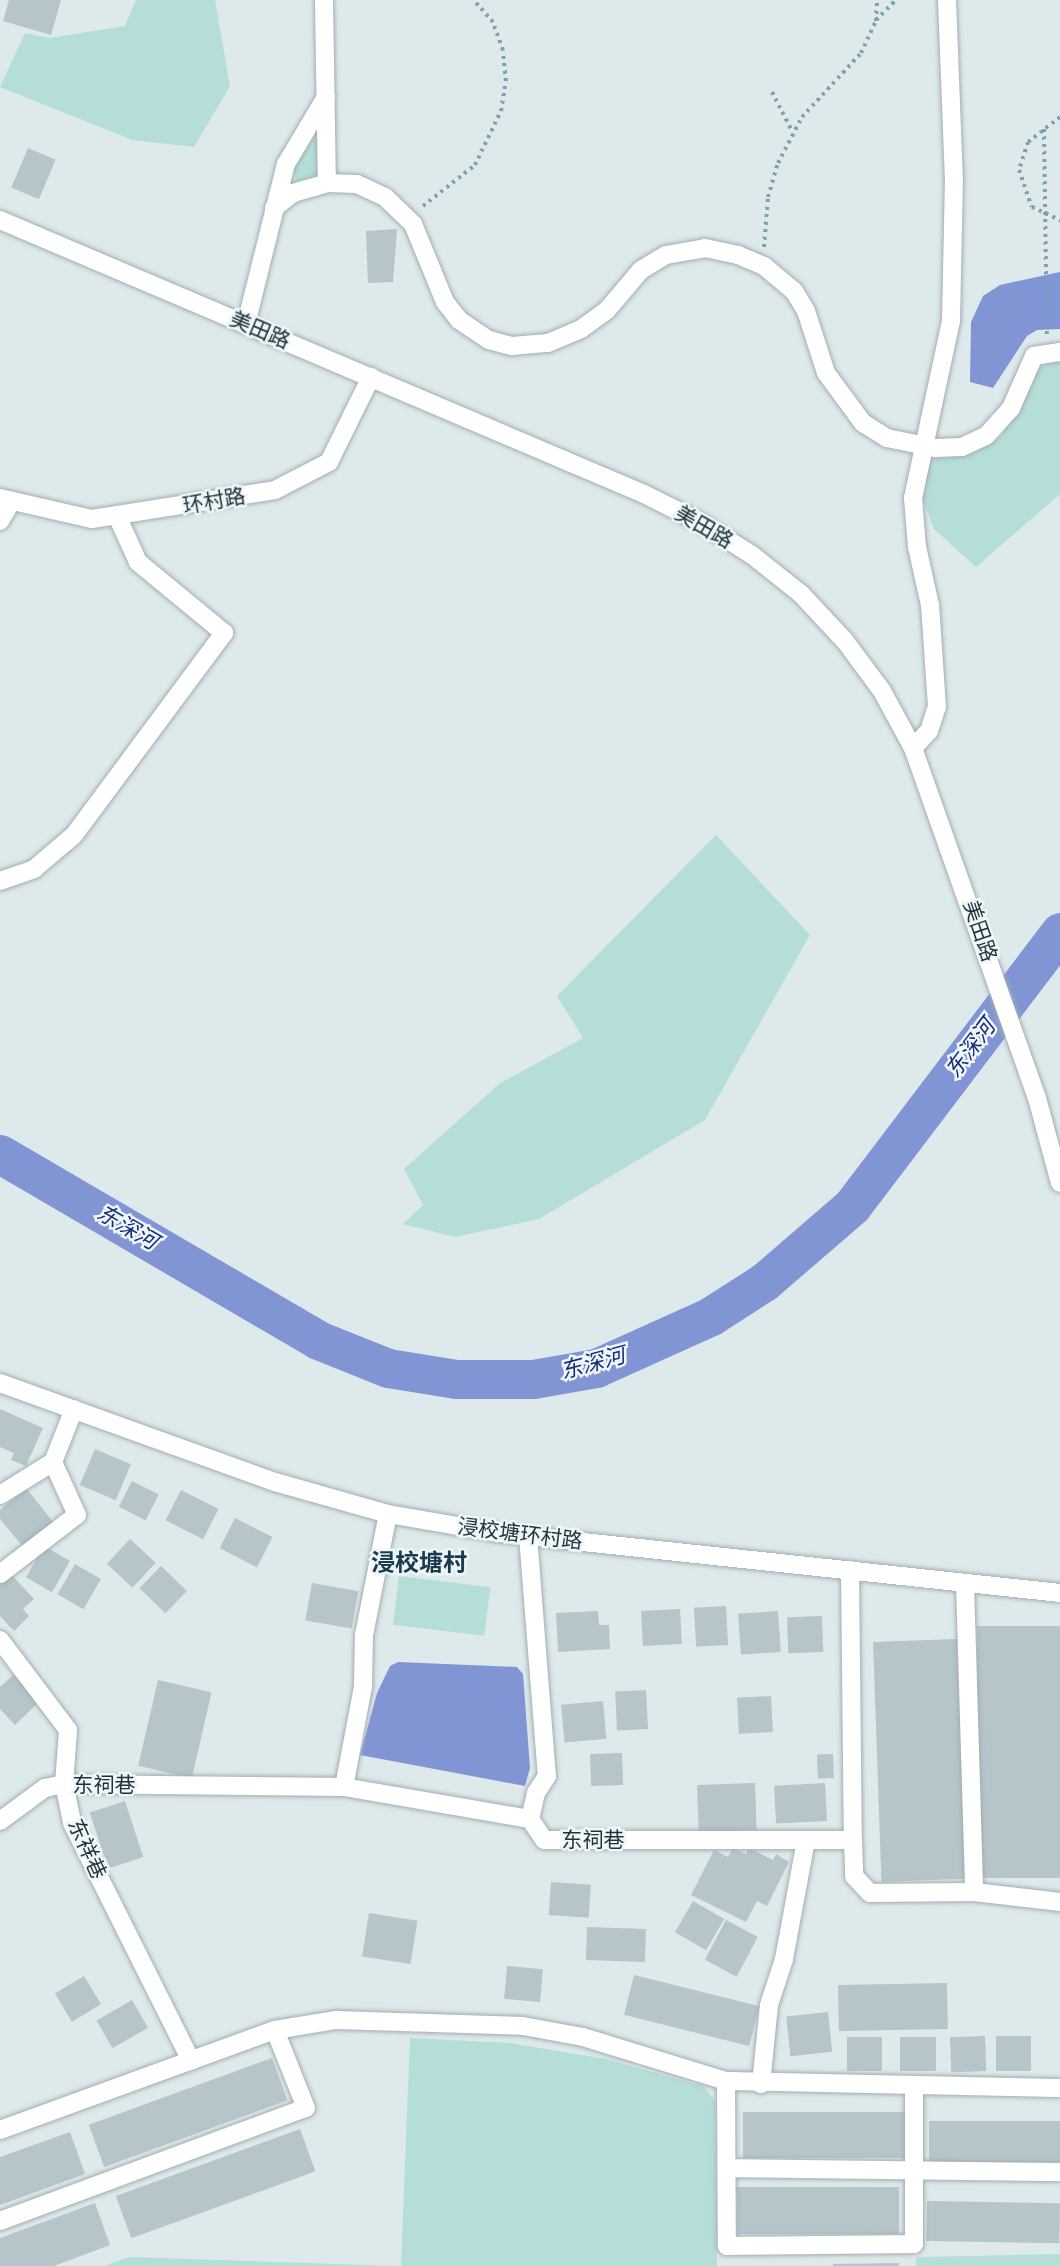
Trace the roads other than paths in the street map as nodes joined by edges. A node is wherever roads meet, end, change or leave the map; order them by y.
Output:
1 (324, 0) edge
2 (947, 0) edge
3 (326, 97) junction
4 (327, 183) junction
5 (274, 208) junction
6 (0, 220) edge
7 (246, 324) junction
8 (1060, 352) edge
9 (371, 377) junction
10 (922, 446) junction
11 (6, 500) edge
12 (118, 518) junction
13 (0, 521) edge
14 (913, 748) junction
15 (0, 881) edge
16 (1060, 1183) edge
17 (0, 1383) edge
18 (74, 1409) junction
19 (53, 1462) junction
20 (0, 1495) edge
21 (388, 1514) junction
22 (528, 1536) junction
23 (850, 1570) junction
24 (0, 1574) edge
25 (965, 1583) junction
26 (1060, 1593) edge
27 (0, 1640) edge
28 (64, 1784) junction
29 (344, 1787) junction
30 (530, 1819) junction
31 (0, 1821) edge
32 (806, 1840) junction
33 (853, 1840) junction
34 (974, 1892) junction
35 (1060, 1902) edge
36 (275, 2030) junction
37 (191, 2061) junction
38 (726, 2081) junction
39 (761, 2084) junction
40 (914, 2086) junction
41 (1060, 2088) edge
42 (0, 2130) edge
43 (727, 2168) junction
44 (914, 2171) junction
45 (1060, 2172) edge
46 (0, 2221) edge

1 - 3 street
2 - 10 street
3 - 4 street
3 - 5 street
4 - 5 street
4 - 10 street
5 - 7 street
6 - 7 street, 美田路
7 - 9 street, 美田路
8 - 10 street
9 - 12 street, 环村路
9 - 14 street, 美田路
10 - 14 street
11 - 12 street, 环村路
11 - 13 street
12 - 15 street
14 - 16 street, 美田路
17 - 18 street, 浸校塘环村路
18 - 19 street
18 - 21 street, 浸校塘环村路
19 - 20 street
19 - 24 street
21 - 22 street, 浸校塘环村路
21 - 29 street
22 - 23 street, 浸校塘环村路
22 - 30 street
23 - 25 street, 浸校塘环村路
23 - 33 street
25 - 26 street, 浸校塘环村路
25 - 34 street
27 - 28 street, 东祥巷
28 - 29 street, 东祠巷
28 - 31 street, 东祠巷
28 - 37 street, 东祥巷
29 - 30 street, 东祠巷
30 - 32 street, 东祠巷
32 - 33 street, 东祠巷
32 - 39 street
33 - 34 street
34 - 35 street
36 - 37 street
36 - 38 street
36 - 46 street
37 - 42 street
38 - 39 street
38 - 43 street
39 - 40 street
40 - 41 street
40 - 44 street
43 - 44 street
43 - 44 street
44 - 45 street

